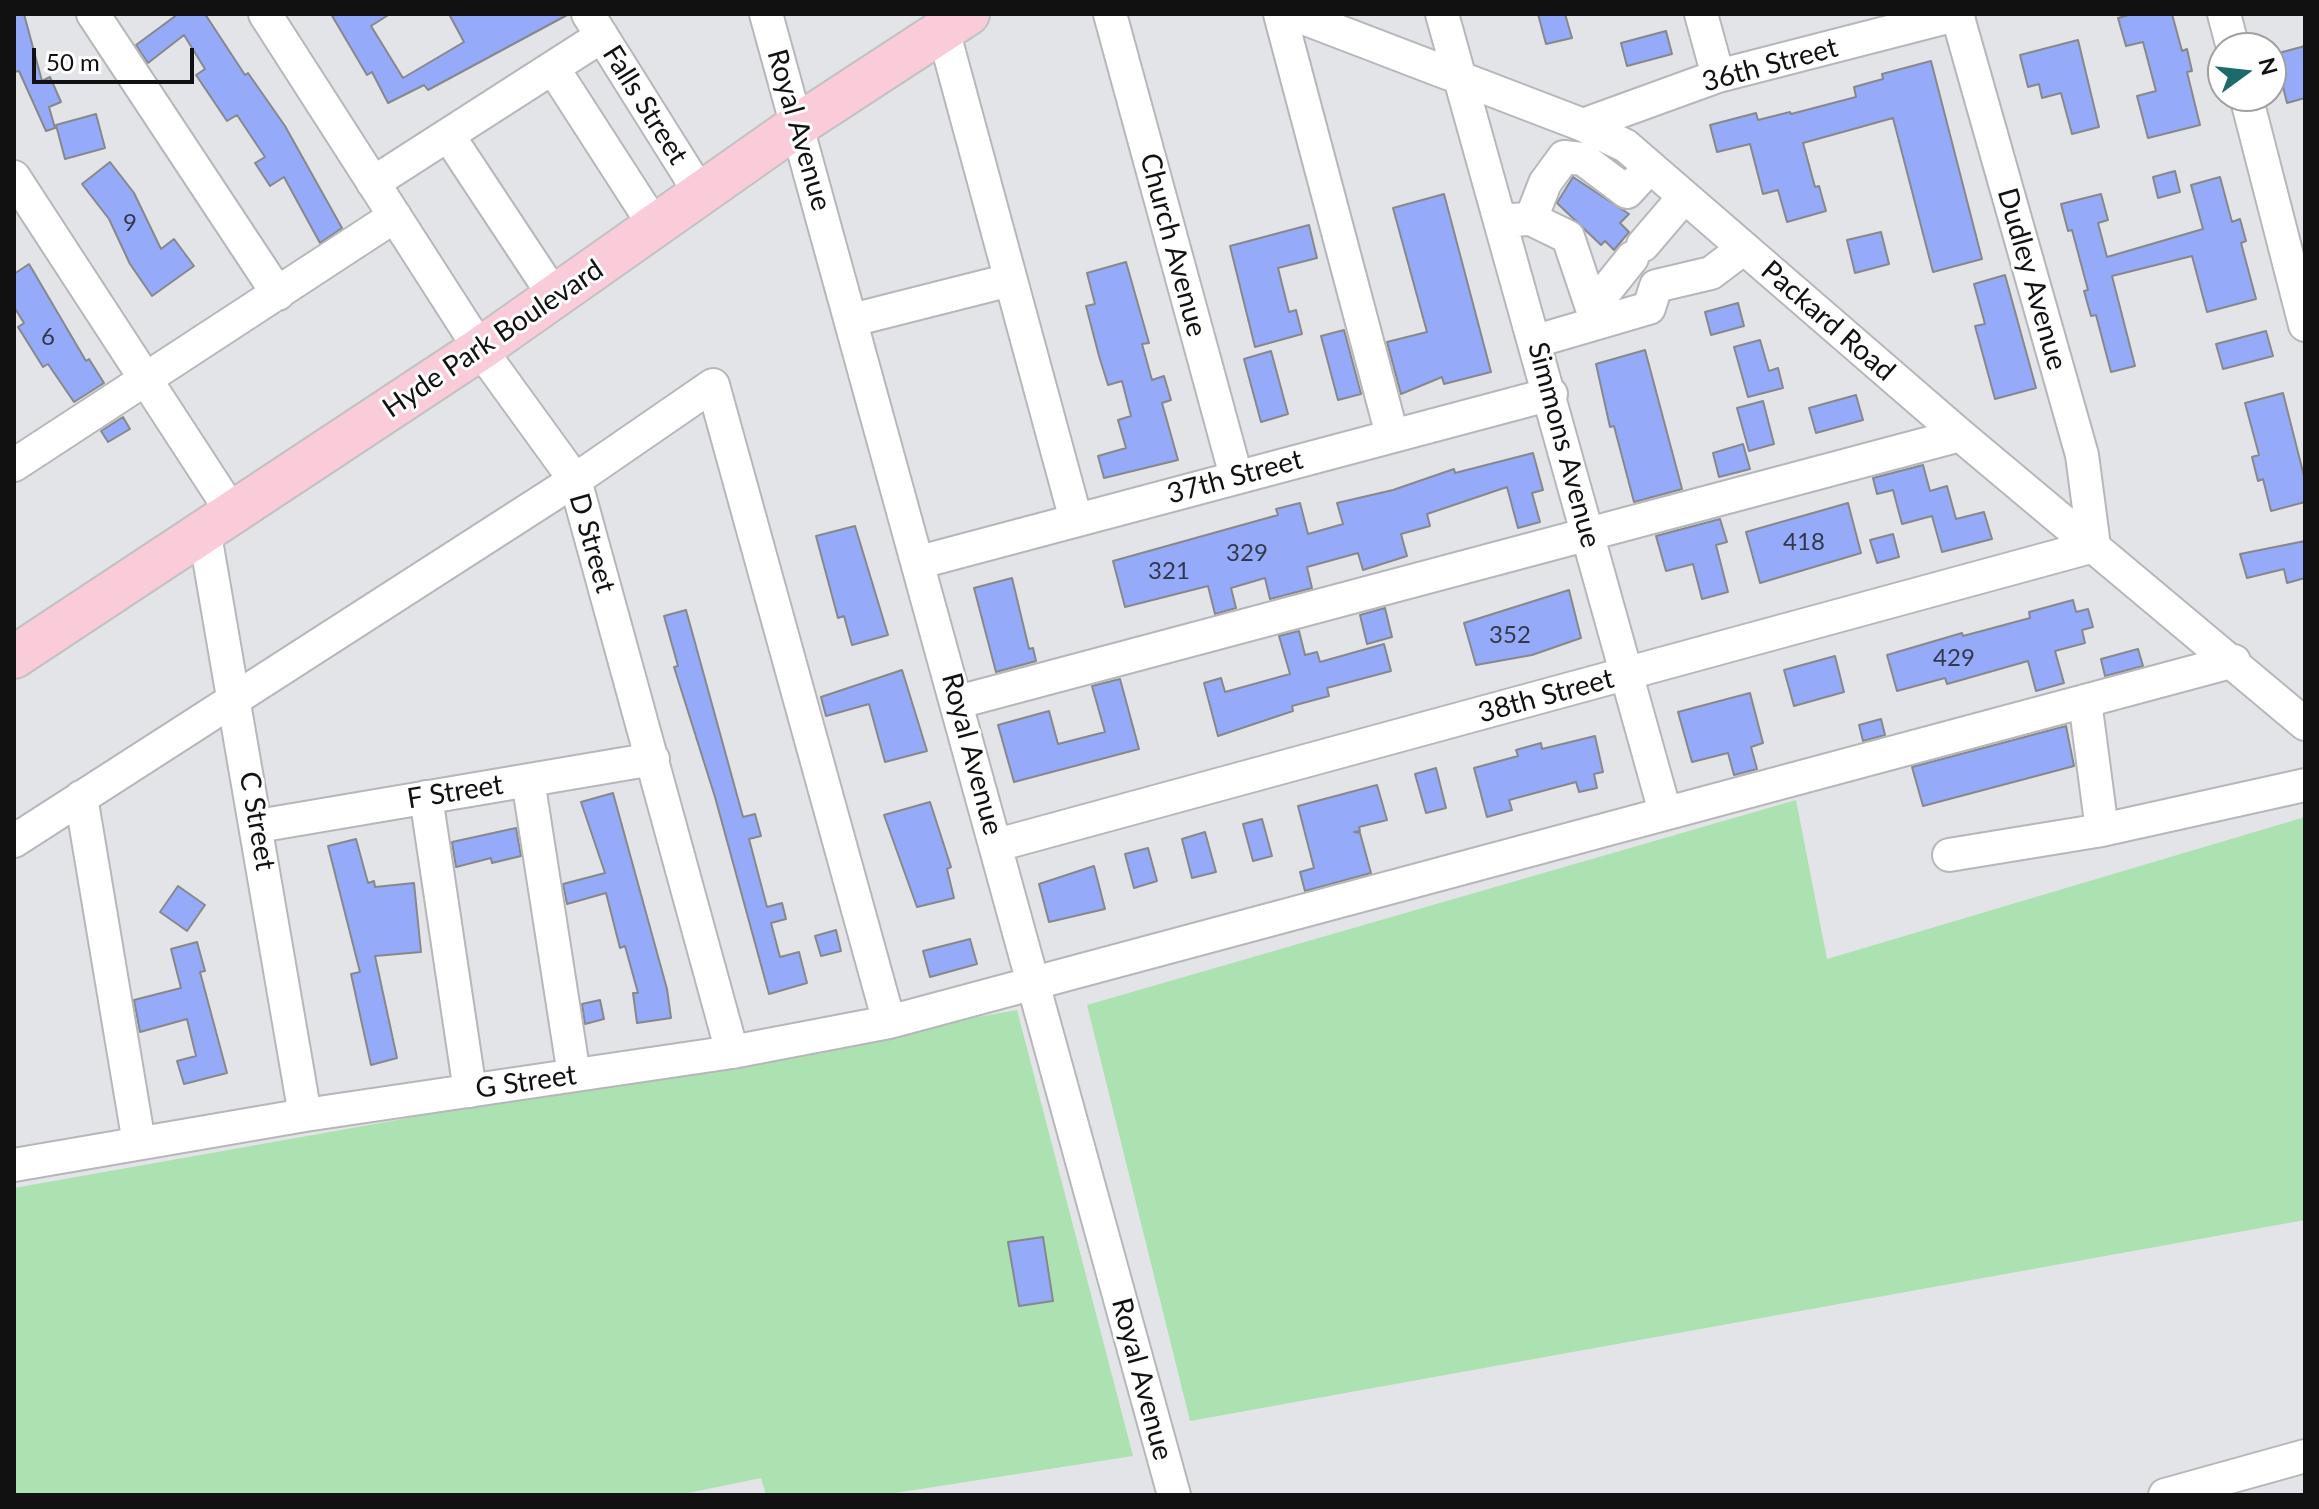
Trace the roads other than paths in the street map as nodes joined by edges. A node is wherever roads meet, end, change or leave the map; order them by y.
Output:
1 (93, 14) edge
2 (265, 14) edge
3 (766, 14) edge
4 (1110, 14) edge
5 (1280, 14) edge
6 (1293, 14) edge
7 (1442, 14) edge
8 (1701, 14) edge
9 (1958, 14) edge
10 (956, 22) edge
11 (595, 25) edge
12 (553, 68) junction
13 (1718, 76) junction
14 (1461, 78) junction
15 (2250, 112) edge
16 (798, 125) junction
17 (1583, 125) junction
18 (448, 135) junction
19 (1650, 167) junction
20 (14, 177) edge
21 (373, 183) junction
22 (702, 196) junction
23 (1684, 197) junction
24 (395, 216) junction
25 (1516, 220) junction
26 (656, 228) junction
27 (1744, 248) junction
28 (1010, 280) junction
29 (278, 294) junction
30 (555, 297) junction
31 (1595, 315) junction
32 (852, 320) junction
33 (2305, 325) edge
34 (1536, 341) junction
35 (480, 349) junction
36 (146, 380) junction
37 (1551, 394) junction
38 (1392, 435) junction
39 (1960, 435) junction
40 (14, 465) edge
41 (1236, 476) junction
42 (575, 480) junction
43 (1076, 520) junction
44 (218, 521) junction
45 (1588, 532) junction
46 (2094, 546) junction
47 (920, 562) junction
48 (14, 657) edge
49 (2234, 661) junction
50 (1628, 674) junction
51 (235, 696) junction
52 (2085, 701) junction
53 (958, 702) junction
54 (2298, 709) edge
55 (653, 759) junction
56 (528, 780) junction
57 (2305, 785) edge
58 (81, 797) junction
59 (426, 797) junction
60 (1665, 812) junction
61 (258, 826) junction
62 (2102, 830) junction
63 (14, 841) edge
64 (997, 845) junction
65 (1949, 855) dead end
66 (1035, 984) junction
67 (889, 1022) junction
68 (732, 1052) junction
69 (574, 1075) junction
70 (470, 1091) junction
71 (305, 1115) junction
72 (139, 1143) junction
73 (14, 1165) edge
74 (2305, 1456) edge
75 (1174, 1495) edge
76 (2165, 1495) edge

1 - 29 street
2 - 21 street, D Street
3 - 16 street, Royal Avenue
4 - 41 street, Church Avenue
5 - 38 street
6 - 14 street, Packard Road
7 - 14 street, Simmons Avenue
8 - 13 street
9 - 13 street, 36th Street
9 - 46 street, Dudley Avenue
10 - 16 main road, Hyde Park Boulevard
10 - 28 street
11 - 12 street
11 - 22 street, Falls Street
12 - 18 street
12 - 26 street
13 - 17 street, 36th Street
14 - 17 street, Packard Road
14 - 25 street, Simmons Avenue
15 - 33 street
16 - 22 main road, Hyde Park Boulevard
16 - 32 street, Royal Avenue
17 - 19 street, Packard Road
18 - 21 street
18 - 30 street
19 - 23 street, Packard Road
19 - 25 street
20 - 36 street, C Street
21 - 24 street, D Street
22 - 26 main road, Hyde Park Boulevard
23 - 27 street, Packard Road
23 - 31 street
24 - 29 street
24 - 35 street, D Street
25 - 31 street
25 - 34 street, Simmons Avenue
26 - 30 main road, Hyde Park Boulevard
27 - 31 street
27 - 39 street, Packard Road
28 - 32 street
28 - 43 street
29 - 36 street
30 - 35 main road, Hyde Park Boulevard
31 - 34 street
32 - 47 street, Royal Avenue
34 - 37 street, Simmons Avenue
35 - 42 street, D Street
35 - 44 main road, Hyde Park Boulevard
36 - 40 street
36 - 44 street, C Street
37 - 38 street, 37th Street
37 - 45 street, Simmons Avenue
38 - 41 street, 37th Street
39 - 45 street
39 - 46 street, Packard Road
41 - 43 street, 37th Street
42 - 51 street
42 - 55 street, D Street
42 - 67 street
43 - 47 street, 37th Street
44 - 48 main road, Hyde Park Boulevard
44 - 51 street, C Street
45 - 50 street, Simmons Avenue
45 - 53 street
46 - 49 street, Packard Road
46 - 50 street, 38th Street
47 - 53 street, Royal Avenue
49 - 52 street, G Street
49 - 54 street, Packard Road
50 - 60 street, Simmons Avenue
50 - 64 street, 38th Street
51 - 58 street
51 - 61 street, C Street
52 - 60 street, G Street
52 - 62 street
53 - 64 street, Royal Avenue
55 - 56 street, F Street
55 - 68 street, D Street
56 - 59 street, F Street
56 - 69 street
57 - 62 street
58 - 63 street
58 - 72 street
59 - 61 street, F Street
59 - 70 street
60 - 66 street, G Street
61 - 71 street, C Street
62 - 65 street
64 - 66 street, Royal Avenue
66 - 67 street, G Street
66 - 75 street, Royal Avenue
67 - 68 street, G Street
68 - 69 street, G Street
69 - 70 street, G Street
70 - 71 street, G Street
71 - 72 street, G Street
72 - 73 street, G Street
74 - 76 street

